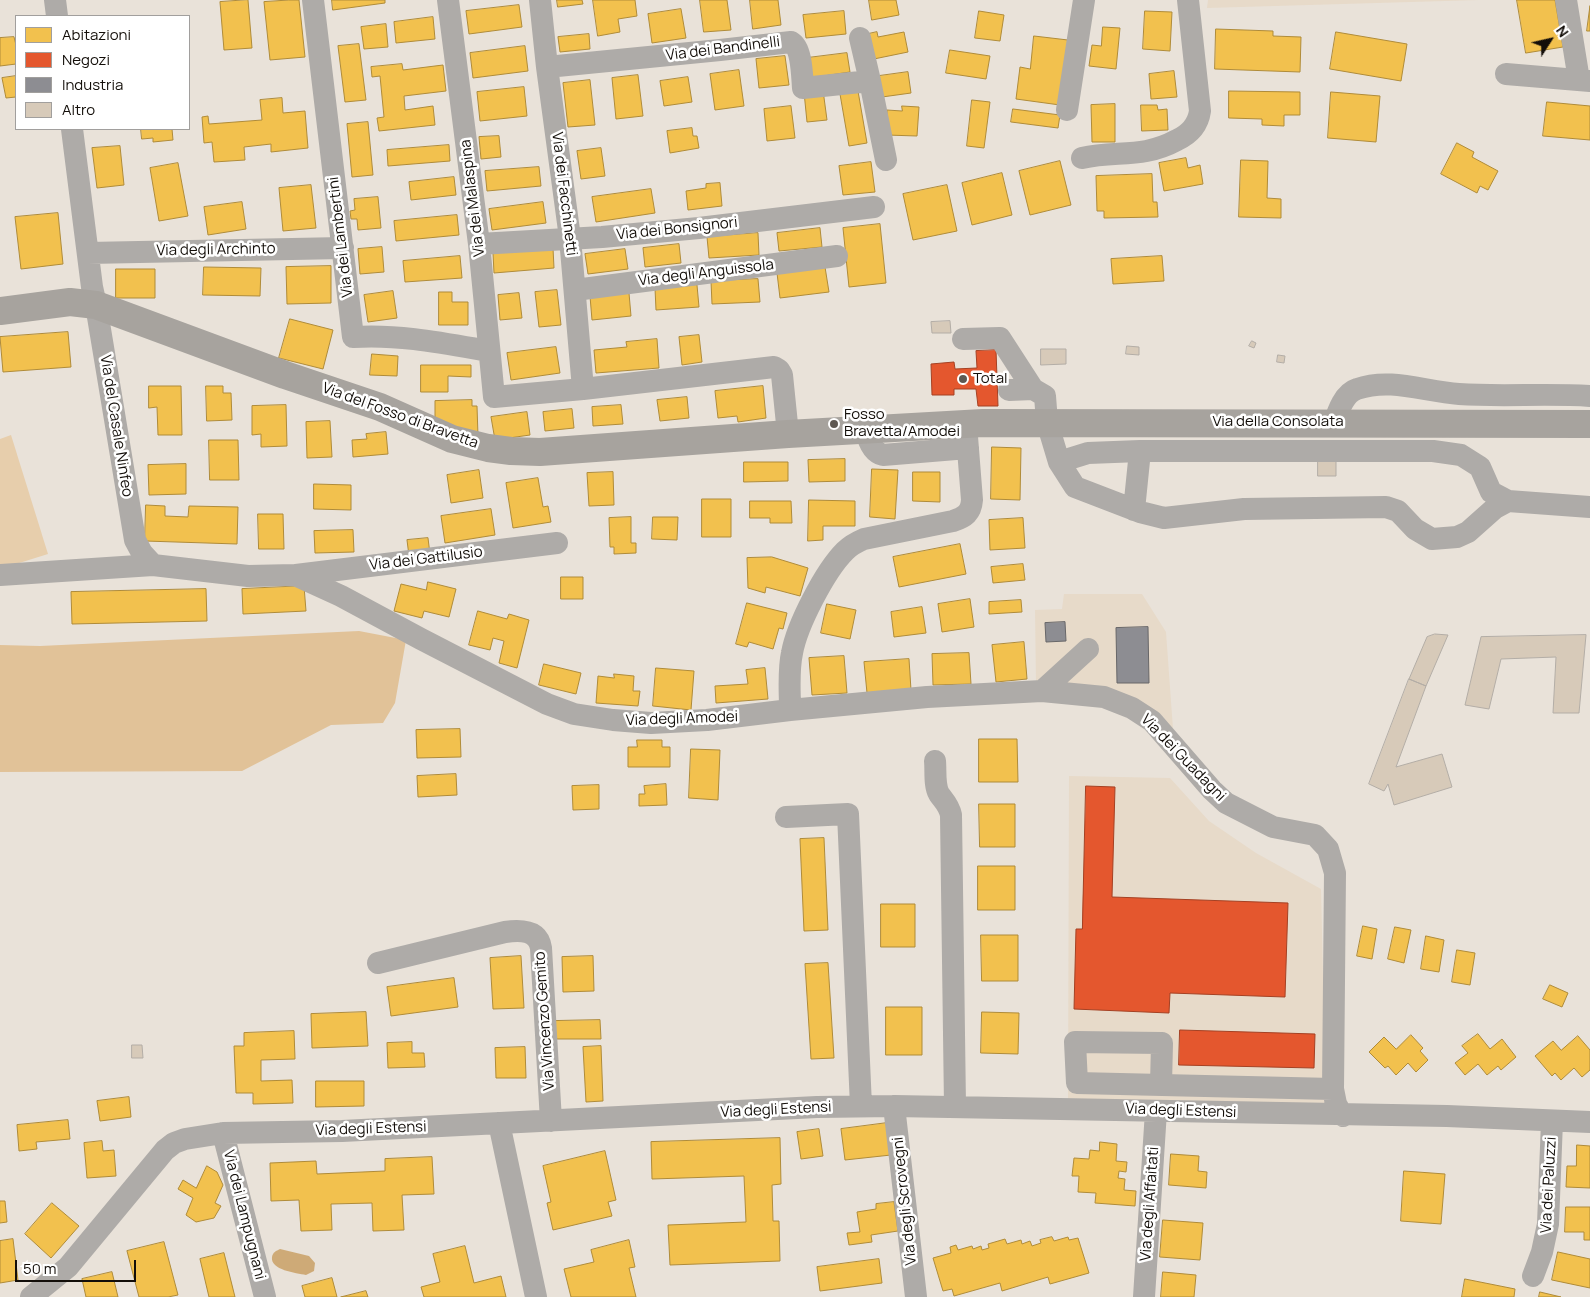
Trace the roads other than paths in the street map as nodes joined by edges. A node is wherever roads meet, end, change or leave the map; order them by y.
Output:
1 (55, 0) edge
2 (312, 0) edge
3 (448, 0) edge
4 (540, 0) edge
5 (1084, 0) edge
6 (1188, 0) edge
7 (1566, 0) edge
8 (57, 15) edge
9 (860, 38) dead end
10 (547, 67) junction
11 (1506, 74) dead end
12 (1584, 80) edge
13 (870, 81) junction
14 (1066, 110) dead end
15 (72, 130) edge
16 (1082, 158) dead end
17 (886, 160) dead end
18 (874, 207) dead end
19 (570, 238) junction
20 (479, 244) junction
21 (343, 248) junction
22 (88, 253) junction
23 (837, 256) dead end
24 (575, 290) junction
25 (96, 304) junction
26 (0, 311) edge
27 (963, 339) dead end
28 (489, 351) junction
29 (583, 389) junction
30 (1033, 389) junction
31 (1009, 390) dead end
32 (1590, 396) edge
33 (1047, 422) junction
34 (1334, 423) junction
35 (1590, 424) edge
36 (788, 434) junction
37 (967, 436) junction
38 (1140, 450) junction
39 (1059, 462) junction
40 (1508, 501) junction
41 (1590, 507) edge
42 (1134, 510) junction
43 (557, 543) dead end
44 (153, 565) junction
45 (0, 575) edge
46 (296, 575) junction
47 (1088, 649) dead end
48 (1042, 691) junction
49 (790, 710) junction
50 (935, 761) dead end
51 (786, 817) dead end
52 (378, 964) dead end
53 (1161, 1085) dead end
54 (1333, 1089) junction
55 (861, 1106) junction
56 (894, 1106) junction
57 (955, 1106) junction
58 (1156, 1111) junction
59 (1342, 1116) junction
60 (552, 1121) junction
61 (1552, 1121) junction
62 (1590, 1122) edge
63 (499, 1123) junction
64 (224, 1133) junction
65 (1533, 1276) dead end
66 (32, 1297) edge
67 (265, 1297) edge
68 (536, 1297) edge
69 (916, 1297) edge
70 (1144, 1297) edge

1 - 8 street
2 - 21 street, Via dei Lambertini
3 - 20 street, Via dei Malaspina
4 - 10 street, Via dei Facchinetti
5 - 14 street
6 - 16 street
7 - 12 street
9 - 13 street
10 - 13 street, Via dei Bandinelli
10 - 19 street, Via dei Facchinetti
11 - 12 street
13 - 17 street
15 - 22 street, Via del Casale Ninfeo
18 - 19 street, Via dei Bonsignori
19 - 20 street, Via dei Bonsignori
19 - 24 street, Via dei Facchinetti
20 - 28 street, Via dei Malaspina
21 - 22 street, Via degli Archinto
21 - 28 street, Via dei Lambertini
22 - 25 street, Via del Casale Ninfeo
23 - 24 street, Via degli Anguissola
24 - 29 street, Via dei Facchinetti
25 - 26 main road, Via del Fosso di Bravetta
25 - 36 main road, Via del Fosso di Bravetta
25 - 44 street, Via del Casale Ninfeo
27 - 30 street
28 - 29 street, Via dei Malaspina
29 - 36 street
30 - 31 street
30 - 33 street
32 - 34 street
33 - 34 main road, Via della Consolata
33 - 37 main road, Via della Consolata
33 - 39 street
34 - 35 main road, Via della Consolata
36 - 37 main road, Via del Fosso di Bravetta
37 - 49 street
38 - 39 street
38 - 40 street
38 - 42 street
39 - 42 street
40 - 41 street
40 - 42 street
43 - 46 street, Via dei Gattilusio
44 - 45 street
44 - 46 street, Via degli Amodei
46 - 49 street, Via degli Amodei
47 - 48 street
48 - 49 street, Via dei Guadagni
48 - 54 street, Via dei Guadagni
50 - 57 street
51 - 55 street
52 - 60 street, Via Vincenzo Gemito
53 - 54 street
54 - 59 street, Via dei Guadagni
55 - 56 street, Via degli Estensi
55 - 60 street, Via degli Estensi
56 - 57 street, Via degli Estensi
56 - 69 street, Via degli Scrovegni
57 - 58 street, Via degli Estensi
58 - 59 street, Via degli Estensi
58 - 70 street, Via degli Affaitati
59 - 61 street, Via degli Estensi
60 - 63 street, Via degli Estensi
61 - 62 street, Via degli Estensi
61 - 65 street, Via dei Paluzzi
63 - 64 street, Via degli Estensi
63 - 68 street
64 - 66 street, Via degli Estensi
64 - 67 street, Via dei Lampugnani

